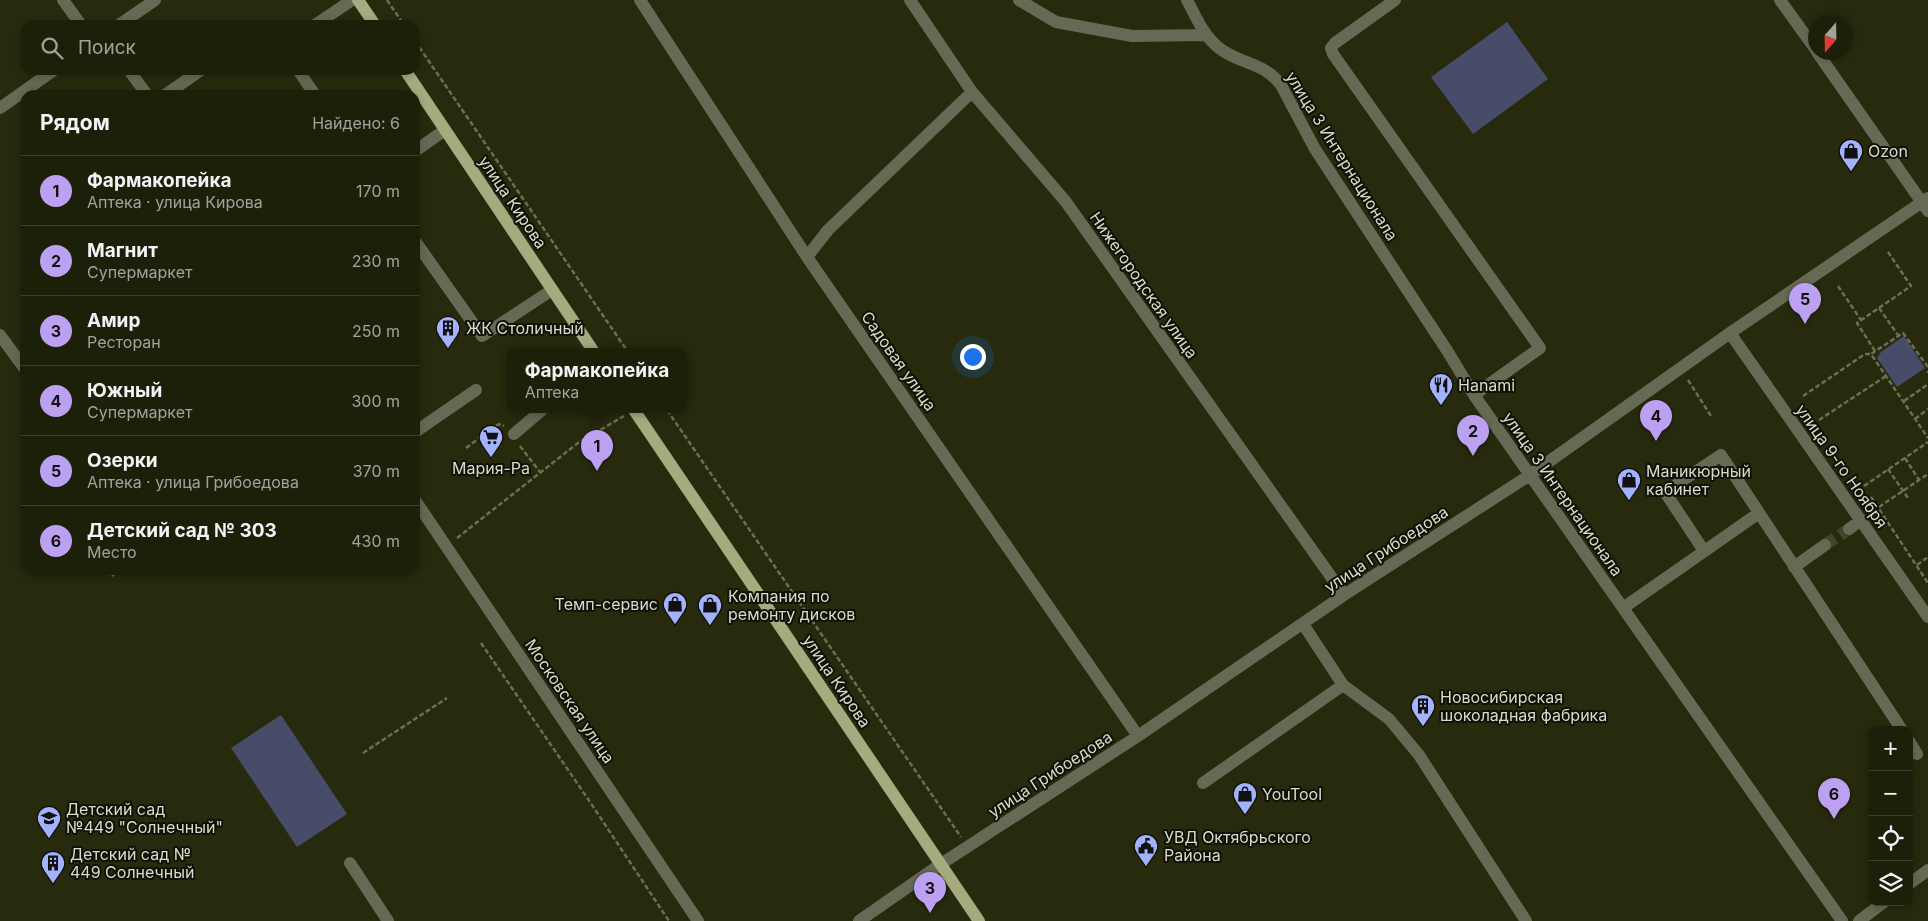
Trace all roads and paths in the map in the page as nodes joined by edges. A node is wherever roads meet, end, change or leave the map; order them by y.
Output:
1 (63, 0) edge
2 (155, 0) edge
3 (352, 0) edge
4 (358, 0) edge
5 (387, 0) edge
6 (640, 0) edge
7 (910, 0) edge
8 (1019, 0) edge
9 (1187, 0) edge
10 (1395, 0) edge
11 (1780, 0) edge
12 (77, 20) edge
13 (126, 20) edge
14 (322, 20) edge
15 (372, 20) edge
16 (401, 20) edge
17 (1206, 35) junction
18 (1808, 40) edge
19 (420, 48) edge
20 (1822, 60) edge
21 (47, 75) edge
22 (133, 75) edge
23 (197, 75) edge
24 (301, 75) edge
25 (408, 75) edge
26 (26, 90) edge
27 (143, 90) edge
28 (176, 90) edge
29 (312, 90) edge
30 (418, 90) edge
31 (420, 92) edge
32 (972, 92) junction
33 (20, 94) edge
34 (0, 108) edge
35 (445, 130) junction
36 (420, 148) edge
37 (1926, 204) edge
38 (420, 248) edge
39 (1888, 252) dead end
40 (807, 257) junction
41 (1838, 286) dead end
42 (552, 290) junction
43 (1879, 308) junction
44 (1861, 320) junction
45 (1730, 333) junction
46 (0, 334) edge
47 (1898, 336) junction
48 (591, 348) edge
49 (625, 348) edge
50 (1876, 351) junction
51 (1871, 354) junction
52 (20, 362) edge
53 (1928, 367) edge
54 (1680, 369) junction
55 (1886, 376) junction
56 (1927, 385) edge
57 (476, 390) dead end
58 (1474, 395) junction
59 (1803, 396) dead end
60 (1903, 402) junction
61 (1928, 409) edge
62 (538, 413) edge
63 (629, 413) edge
64 (636, 413) edge
65 (669, 413) edge
66 (1711, 416) dead end
67 (1915, 419) junction
68 (1819, 420) dead end
69 (420, 429) edge
70 (514, 434) dead end
71 (1928, 438) edge
72 (1928, 442) edge
73 (1905, 458) junction
74 (1888, 469) junction
75 (1928, 474) edge
76 (1530, 475) junction
77 (1919, 480) junction
78 (1864, 486) dead end
79 (1903, 491) junction
80 (1871, 497) dead end
81 (1908, 498) dead end
82 (420, 507) edge
83 (1879, 508) junction
84 (1759, 513) junction
85 (1861, 520) junction
86 (1849, 529) tunnel mouth
87 (453, 541) dead end
88 (1825, 545) tunnel mouth
89 (1704, 551) junction
90 (1928, 557) edge
91 (1917, 566) junction
92 (1794, 567) junction
93 (1928, 582) edge
94 (1344, 595) junction
95 (1623, 608) junction
96 (1928, 617) edge
97 (1303, 624) junction
98 (481, 643) dead end
99 (1343, 685) junction
100 (447, 698) dead end
101 (1899, 726) edge
102 (1138, 736) junction
103 (1913, 748) edge
104 (363, 753) dead end
105 (1917, 754) dead end
106 (1203, 783) dead end
107 (968, 846) junction
108 (350, 862) dead end
109 (941, 864) junction
110 (1928, 870) edge
111 (1913, 881) edge
112 (1879, 906) edge
113 (388, 921) edge
114 (669, 921) edge
115 (698, 921) edge
116 (859, 921) edge
117 (979, 921) edge
118 (1526, 921) edge
119 (1842, 921) edge
120 (1859, 921) edge

1 - 12 street
2 - 13 street
3 - 14 street
4 - 15 main road
5 - 16 path
6 - 40 street, Садовая улица
7 - 32 street, Нижегородская улица
8 - 17 street
9 - 17 street, улица 3 Интернационала
10 - 58 street
11 - 18 street
17 - 58 street, улица 3 Интернационала
19 - 49 path
20 - 37 street
21 - 26 street
22 - 27 street
23 - 28 street
24 - 29 street
25 - 30 main road, улица Кирова
31 - 35 main road, улица Кирова
32 - 40 street
32 - 94 street, Нижегородская улица
33 - 34 street
35 - 36 street
35 - 42 main road, улица Кирова
37 - 45 street, улица Грибоедова
38 - 42 street
39 - 43 path
40 - 102 street, Садовая улица
41 - 44 path
42 - 48 main road, улица Кирова
43 - 44 path
43 - 47 path
44 - 50 path
45 - 54 street, улица Грибоедова
45 - 85 street, улица 9-го Ноября
46 - 52 street
47 - 50 path
47 - 53 path
50 - 51 path
51 - 55 path
51 - 59 path
54 - 66 path
54 - 76 street, улица Грибоедова
55 - 60 path
55 - 68 path
56 - 60 path
57 - 69 street
58 - 76 street, улица 3 Интернационала
60 - 67 path
61 - 67 path
62 - 70 street
63 - 87 path
64 - 109 main road, улица Кирова
65 - 107 path
67 - 71 path
72 - 73 path
73 - 74 path
73 - 77 path
74 - 78 path
74 - 79 path
75 - 77 path
76 - 94 street, улица Грибоедова
76 - 95 street, улица 3 Интернационала
77 - 79 path
79 - 81 path
79 - 83 path
80 - 83 path
82 - 115 street, Московская улица
83 - 91 path
84 - 89 street
84 - 89 street
84 - 92 street
85 - 86 street
85 - 96 street, улица 9-го Ноября
88 - 92 street
89 - 95 street
90 - 91 path
91 - 93 path
92 - 101 street
94 - 97 street, улица Грибоедова
95 - 119 street, улица 3 Интернационала
97 - 99 street
97 - 102 street, улица Грибоедова
98 - 114 path
99 - 106 street
99 - 118 street
100 - 104 path
102 - 107 street, улица Грибоедова
103 - 105 street
107 - 109 street, улица Грибоедова
108 - 113 street
109 - 116 street, улица Грибоедова
109 - 117 main road, улица Кирова
110 - 111 street
112 - 120 street

